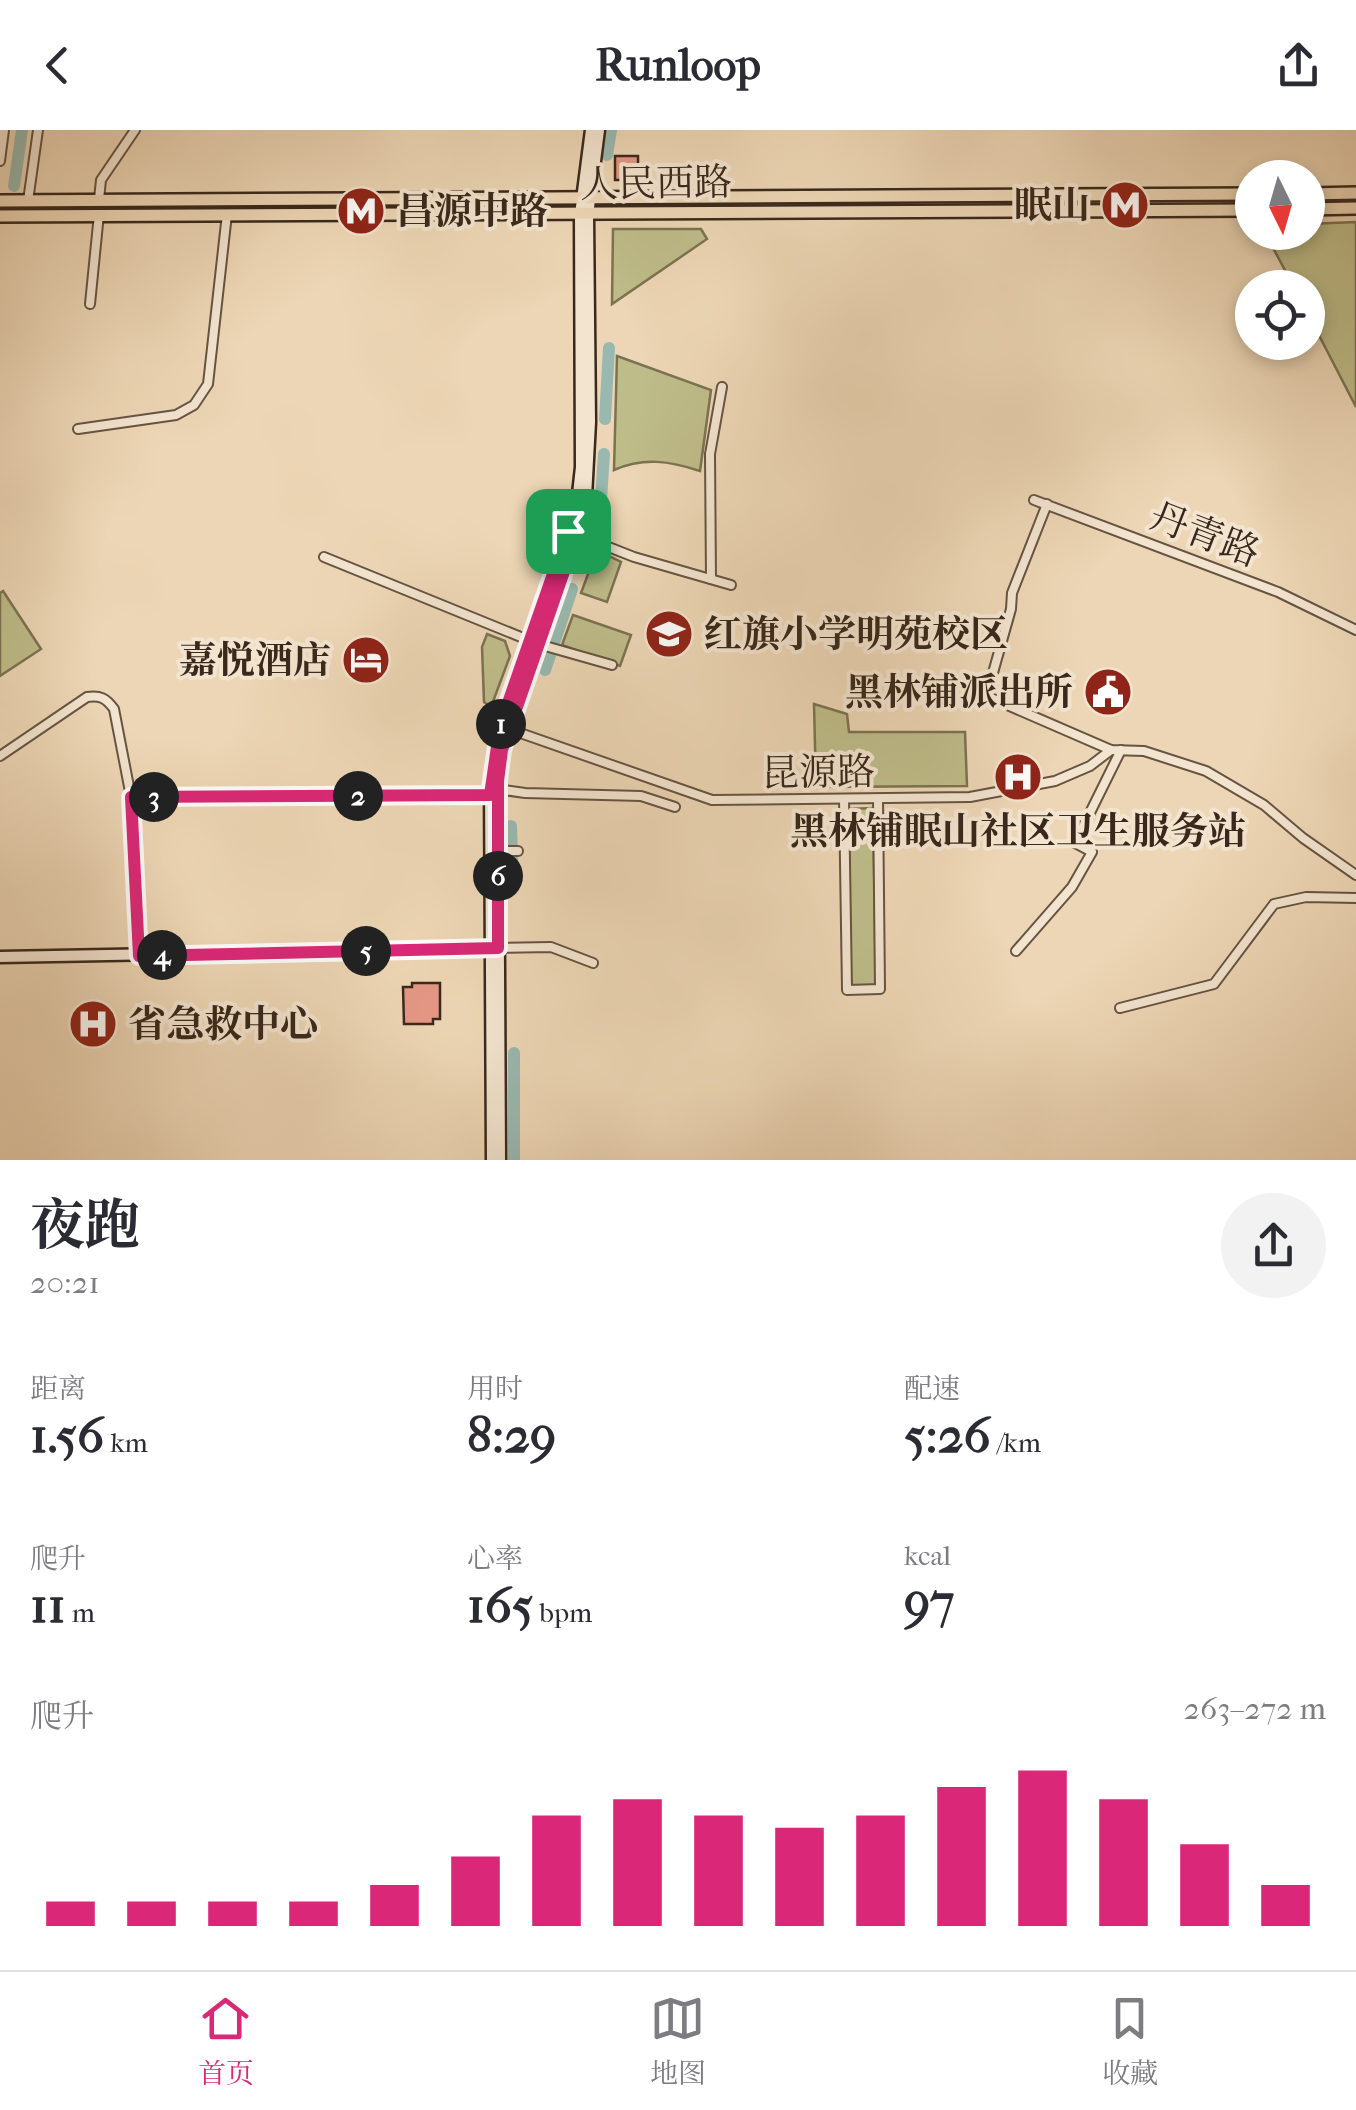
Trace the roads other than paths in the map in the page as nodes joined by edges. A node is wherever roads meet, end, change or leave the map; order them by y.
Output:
1 (4, 130) edge
2 (38, 130) edge
3 (135, 130) edge
4 (592, 130) edge
5 (600, 130) edge
6 (0, 161) edge
7 (1235, 194) edge
8 (1325, 194) edge
9 (1356, 194) edge
10 (99, 199) junction
11 (0, 200) edge
12 (585, 200) junction
13 (28, 201) junction
14 (1356, 208) edge
15 (1325, 209) edge
16 (1235, 210) edge
17 (100, 214) junction
18 (227, 214) junction
19 (584, 215) junction
20 (0, 216) edge
21 (90, 304) dead end
22 (722, 387) dead end
23 (78, 429) dead end
24 (1034, 500) dead end
25 (1047, 504) junction
26 (576, 534) junction
27 (324, 557) dead end
28 (711, 578) junction
29 (732, 585) dead end
30 (1356, 630) edge
31 (537, 643) junction
32 (612, 665) dead end
33 (968, 688) dead end
34 (987, 694) junction
35 (507, 729) junction
36 (1116, 750) junction
37 (0, 756) edge
38 (494, 792) junction
39 (131, 797) junction
40 (844, 799) junction
41 (878, 799) junction
42 (675, 806) dead end
43 (500, 850) junction
44 (518, 850) dead end
45 (1356, 875) edge
46 (1356, 898) edge
47 (494, 948) junction
48 (1016, 951) dead end
49 (139, 956) junction
50 (0, 957) edge
51 (593, 962) dead end
52 (1120, 1008) dead end
53 (492, 1160) edge
54 (500, 1160) edge

1 - 6 street
2 - 13 street
3 - 10 street
4 - 12 main road
5 - 12 main road
7 - 12 main road, 人民西路
8 - 9 main road
10 - 12 main road, 人民西路
10 - 13 main road, 人民西路
11 - 13 main road, 人民西路
12 - 19 main road
14 - 15 main road
16 - 19 main road, 人民西路
17 - 18 main road, 人民西路
17 - 20 main road, 人民西路
17 - 21 street
18 - 19 main road, 人民西路
18 - 23 street
19 - 26 main road
22 - 28 street
24 - 25 street, 丹青路
25 - 30 street, 丹青路
25 - 34 street
26 - 28 street
26 - 31 main road
27 - 31 street
28 - 29 street
31 - 32 street
31 - 35 main road
33 - 34 street
34 - 36 street
35 - 38 main road
35 - 40 street, 昆源路
36 - 41 street, 昆源路
36 - 45 street
36 - 48 street
37 - 39 street
38 - 39 street
38 - 42 street
38 - 43 main road
38 - 47 main road
39 - 49 street
40 - 41 street, 昆源路
40 - 41 street
43 - 44 street
43 - 47 main road
46 - 52 street
47 - 49 main road
47 - 51 street
47 - 53 main road
47 - 54 main road
49 - 50 main road

